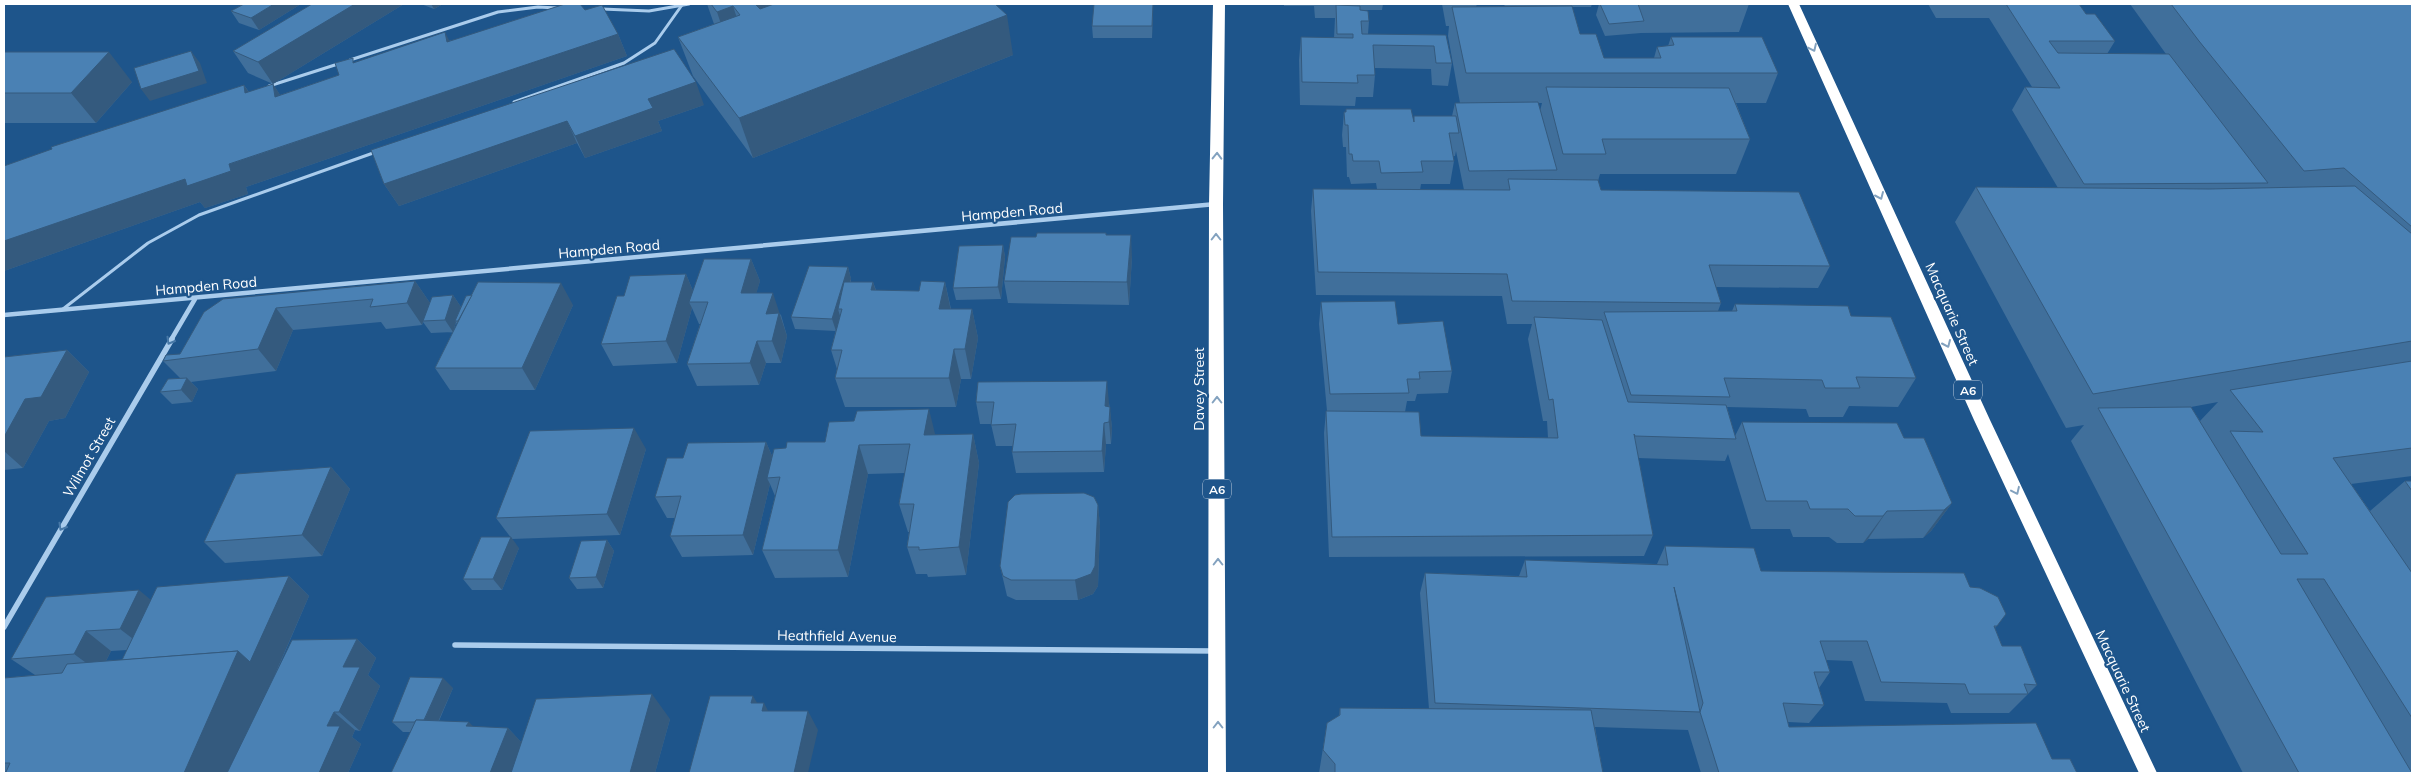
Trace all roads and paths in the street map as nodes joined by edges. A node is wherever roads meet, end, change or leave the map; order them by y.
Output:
1 (689, 4) edge
2 (1219, 4) edge
3 (1793, 4) edge
4 (682, 5) junction
5 (566, 8) edge
6 (594, 9) edge
7 (265, 87) edge
8 (513, 103) edge
9 (384, 149) edge
10 (1216, 204) junction
11 (195, 299) junction
12 (62, 310) junction
13 (4, 315) edge
14 (4, 627) edge
15 (455, 645) dead end
16 (1218, 651) junction
17 (1218, 773) edge
18 (2148, 773) edge

1 - 4 lane
10 -> 2 highway, Davey Street / A6
3 -> 18 highway, Macquarie Street / A6
4 - 6 lane
4 - 8 lane
5 - 7 lane
9 - 12 lane
10 - 11 street, Hampden Road
16 -> 10 highway, Davey Street / A6
11 - 12 street, Hampden Road
11 -> 14 street, Wilmot Street
12 - 13 street, Hampden Road
15 - 16 street, Heathfield Avenue
17 -> 16 highway, Davey Street / A6

